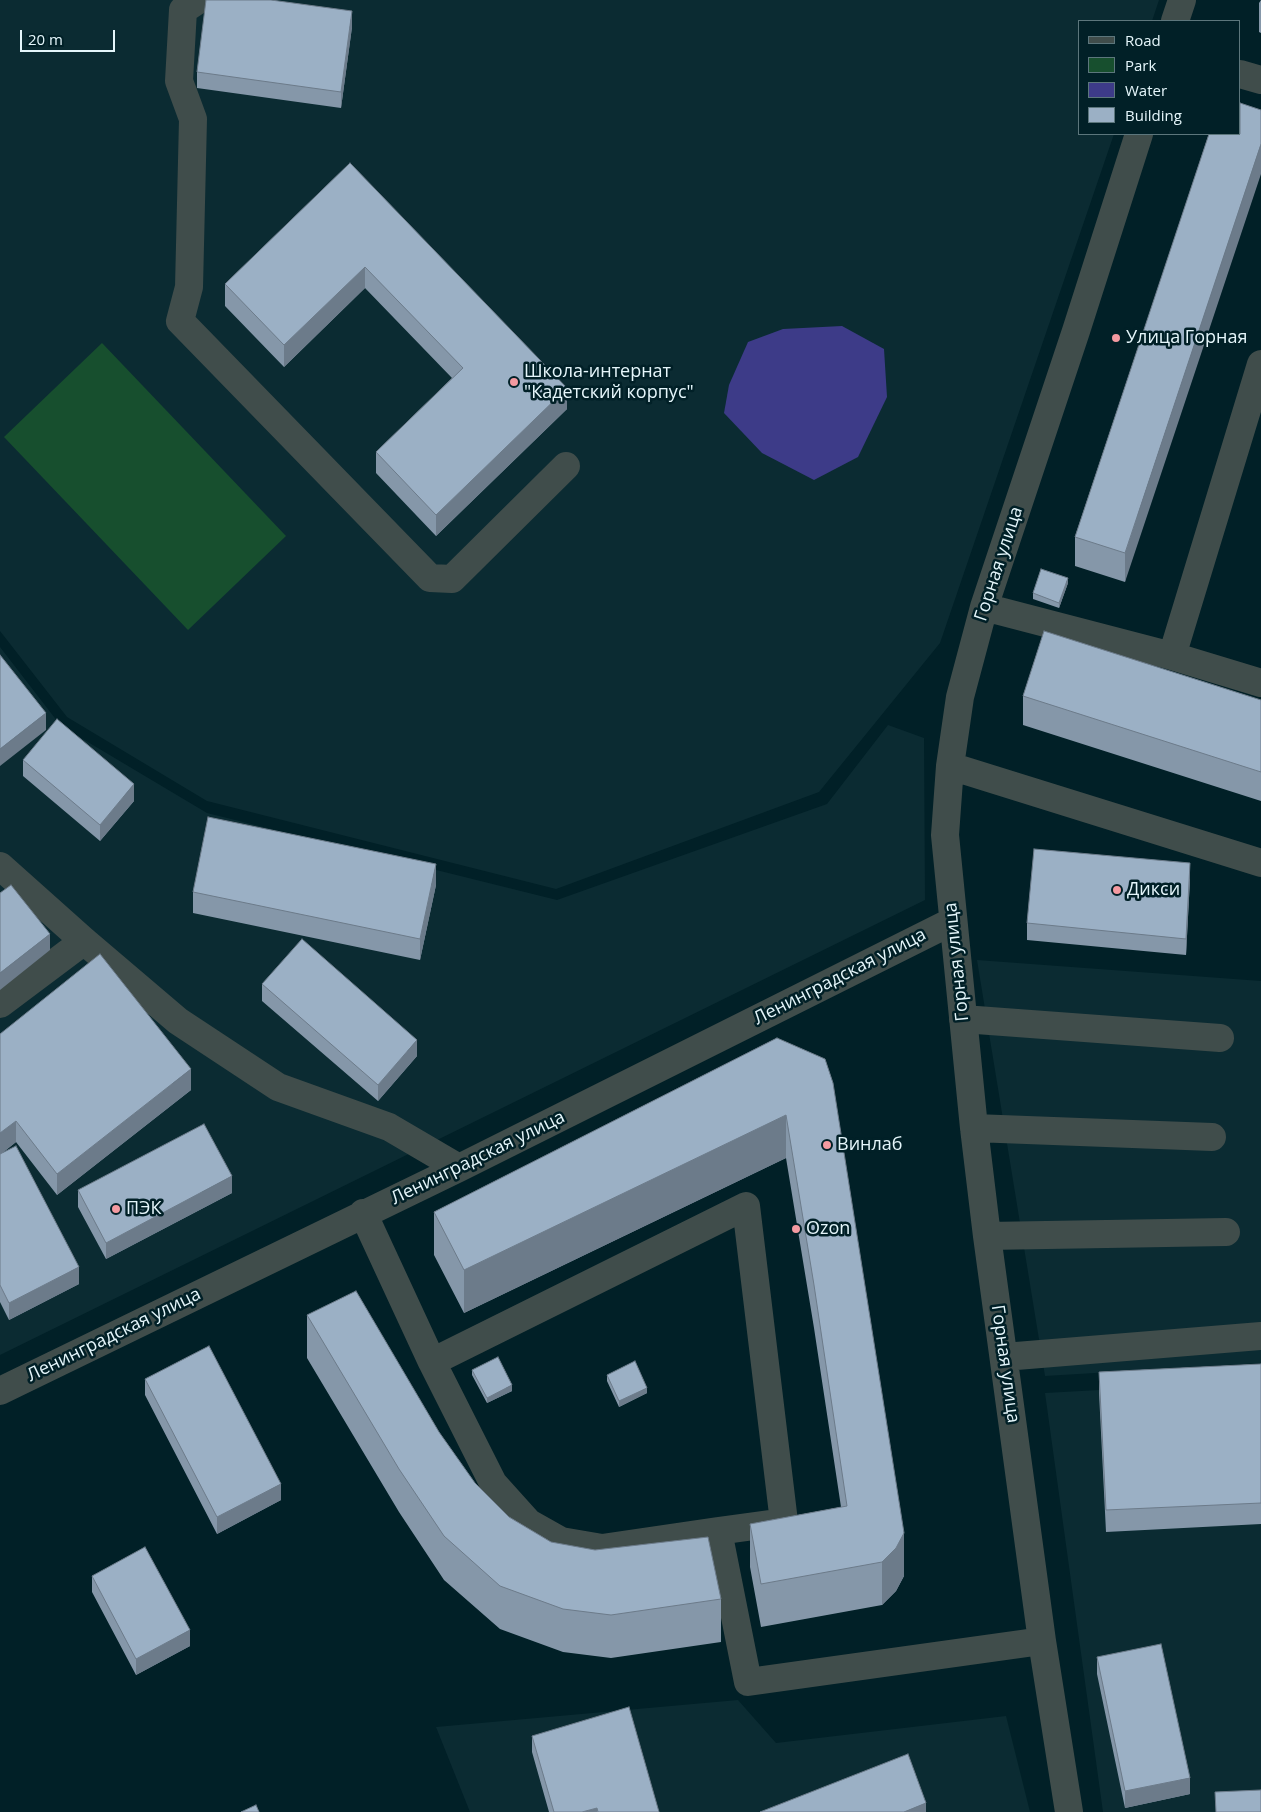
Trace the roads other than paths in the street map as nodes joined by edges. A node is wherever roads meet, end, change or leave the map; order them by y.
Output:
1 (198, 0) edge
2 (1182, 0) edge
3 (1175, 20) edge
4 (1241, 74) edge
5 (1261, 80) edge
6 (1139, 135) edge
7 (1261, 364) edge
8 (566, 466) dead end
9 (984, 607) junction
10 (1172, 656) junction
11 (1261, 683) edge
12 (950, 766) junction
13 (1261, 863) edge
14 (0, 866) edge
15 (953, 921) junction
16 (84, 941) junction
17 (0, 1004) edge
18 (963, 1019) junction
19 (1220, 1038) dead end
20 (974, 1128) junction
21 (1212, 1137) dead end
22 (460, 1168) junction
23 (363, 1214) junction
24 (1226, 1232) dead end
25 (987, 1236) junction
26 (1261, 1336) edge
27 (1004, 1357) junction
28 (432, 1362) junction
29 (0, 1391) edge
30 (718, 1531) junction
31 (1042, 1641) junction
32 (1069, 1812) edge

1 - 8 street
2 - 3 street
4 - 5 street
6 - 9 street, Горная улица
7 - 10 street
9 - 10 street
9 - 12 street, Горная улица
10 - 11 street
12 - 13 street
12 - 15 street, Горная улица
14 - 16 street
15 - 18 street, Горная улица
15 - 22 street, Ленинградская улица
16 - 17 street
16 - 22 street
18 - 19 street
18 - 20 street, Горная улица
20 - 21 street
20 - 25 street, Горная улица
22 - 23 street, Ленинградская улица
23 - 28 street
23 - 29 street, Ленинградская улица
24 - 25 street
25 - 27 street, Горная улица
26 - 27 street
27 - 31 street, Горная улица
28 - 30 street
28 - 30 street
30 - 31 street
31 - 32 street, Горная улица

